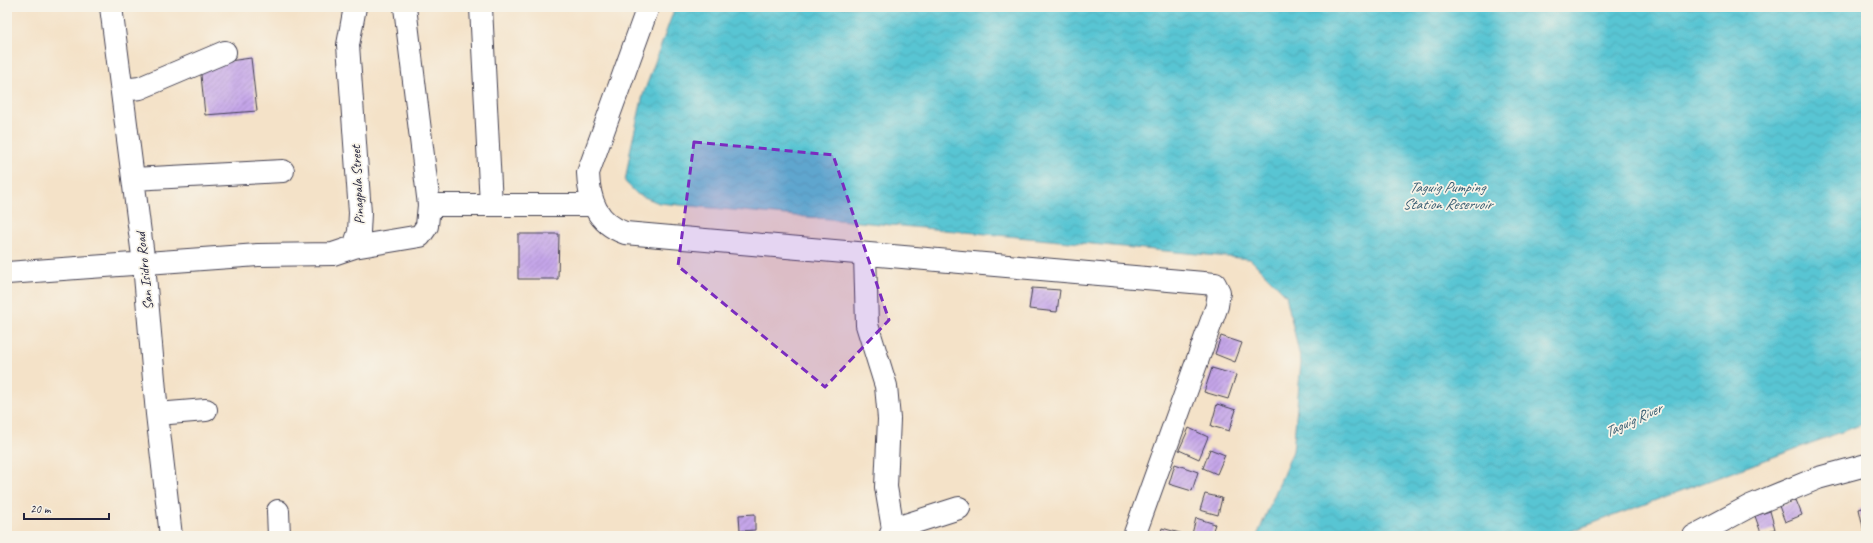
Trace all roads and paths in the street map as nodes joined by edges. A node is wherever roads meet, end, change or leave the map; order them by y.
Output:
1 (111, 7) edge
2 (355, 7) edge
3 (405, 7) edge
4 (481, 7) edge
5 (648, 7) edge
6 (225, 52) dead end
7 (122, 90) junction
8 (283, 171) dead end
9 (133, 178) junction
10 (430, 205) junction
11 (491, 205) junction
12 (593, 205) junction
13 (354, 247) junction
14 (865, 255) junction
15 (144, 264) junction
16 (7, 273) edge
17 (206, 410) dead end
18 (157, 414) junction
19 (1866, 465) edge
20 (960, 508) dead end
21 (278, 511) dead end
22 (892, 532) edge
23 (172, 536) edge
24 (280, 536) edge
25 (1134, 536) edge
26 (1694, 536) edge

1 - 7 street, San Isidro Road
2 - 13 street, Pinagpala Street
3 - 10 street
4 - 11 street
5 - 12 street
6 - 7 street
7 - 9 street, San Isidro Road
8 - 9 street
9 - 15 street, San Isidro Road
10 - 11 street
10 - 13 street
11 - 12 street
12 - 14 street
13 - 15 street
14 - 22 street
14 - 25 street
15 - 16 street
15 - 18 street, San Isidro Road
17 - 18 street
18 - 23 street, San Isidro Road
19 - 26 street
20 - 22 street
21 - 24 street

